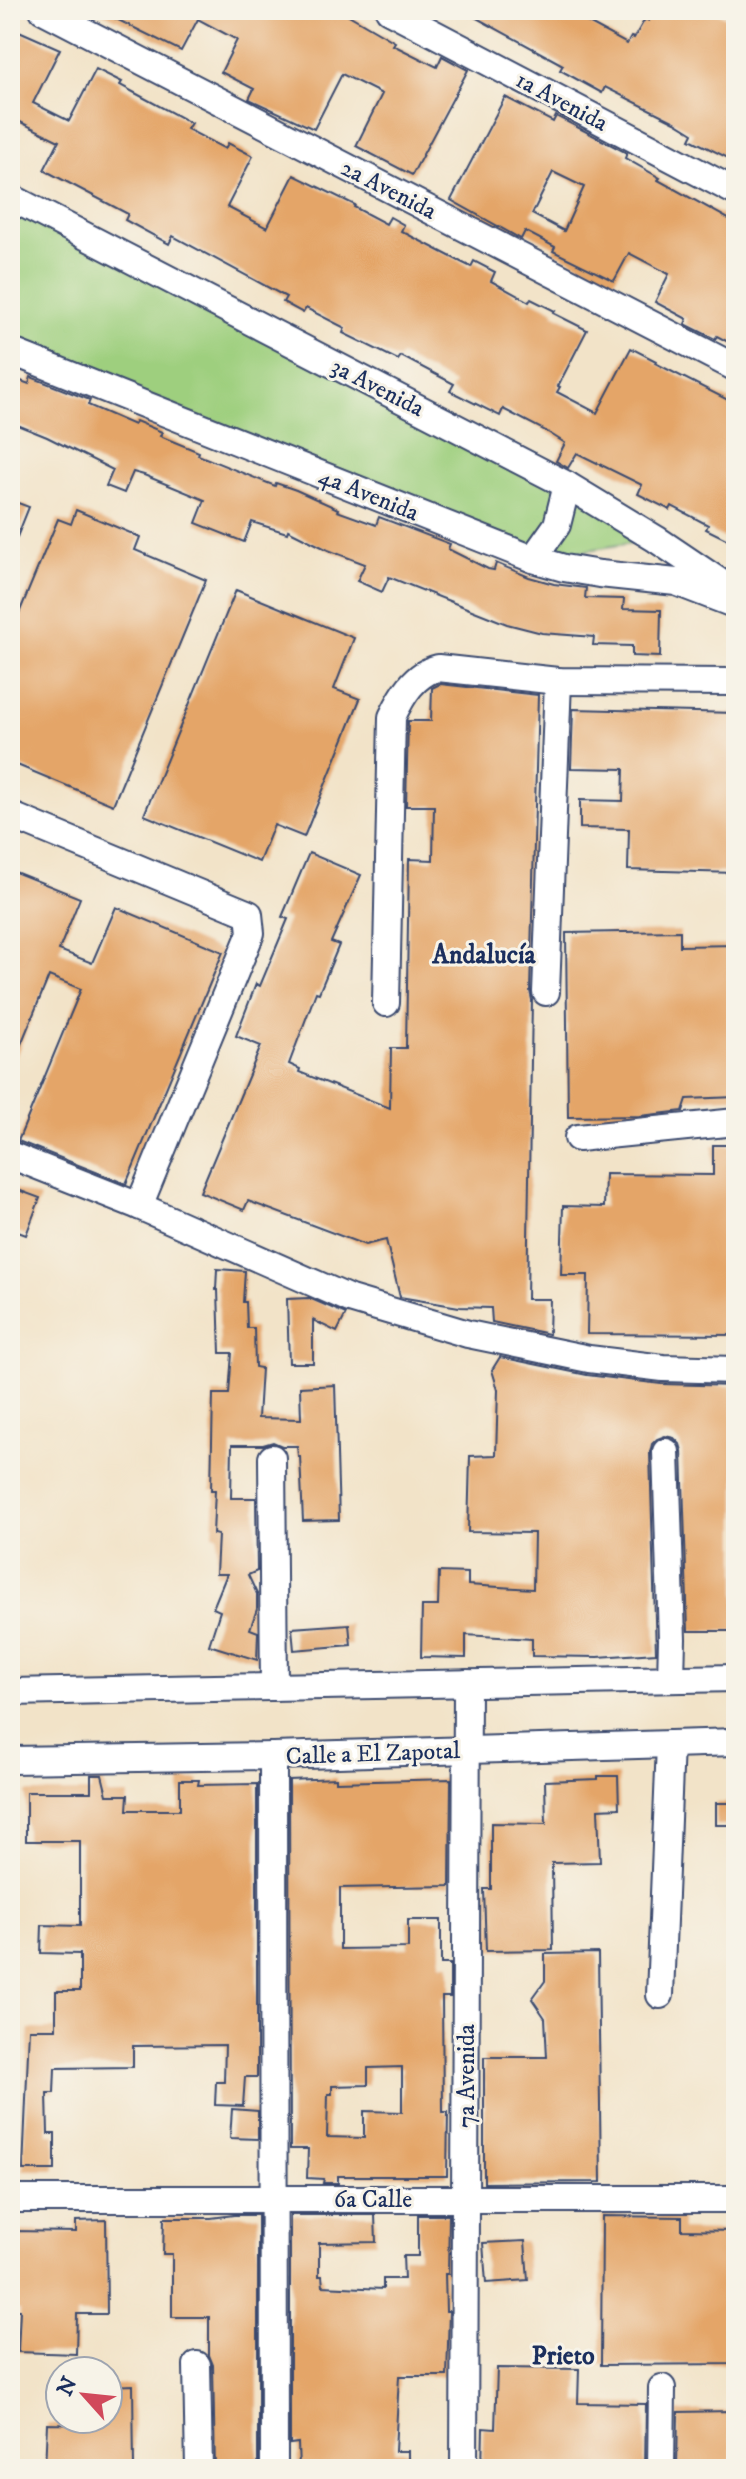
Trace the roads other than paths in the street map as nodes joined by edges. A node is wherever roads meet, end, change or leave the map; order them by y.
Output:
1 (43, 10) edge
2 (389, 10) edge
3 (736, 192) edge
4 (10, 197) edge
5 (10, 351) edge
6 (736, 368) edge
7 (567, 485) junction
8 (533, 559) junction
9 (736, 593) edge
10 (736, 605) edge
11 (558, 681) junction
12 (736, 682) edge
13 (10, 815) edge
14 (546, 992) dead end
15 (386, 1003) dead end
16 (736, 1122) edge
17 (578, 1138) dead end
18 (10, 1155) edge
19 (139, 1206) junction
20 (736, 1370) edge
21 (666, 1452) dead end
22 (272, 1458) dead end
23 (736, 1678) edge
24 (671, 1679) junction
25 (467, 1683) junction
26 (274, 1687) junction
27 (10, 1692) edge
28 (736, 1742) edge
29 (670, 1744) junction
30 (468, 1750) junction
31 (273, 1756) junction
32 (10, 1760) edge
33 (660, 1995) dead end
34 (275, 2198) junction
35 (10, 2199) edge
36 (465, 2199) junction
37 (736, 2199) edge
38 (197, 2365) dead end
39 (662, 2388) dead end
40 (199, 2469) edge
41 (274, 2469) edge
42 (464, 2469) edge
43 (661, 2469) edge

1 - 6 street, 2a Avenida
2 - 3 street, 1a Avenida
4 - 7 street, 3a Avenida
5 - 8 street, 4a Avenida
7 - 8 street
7 - 9 street, 3a Avenida
8 - 10 street, 4a Avenida
11 - 12 street
11 - 14 street
11 - 15 street
13 - 19 street
16 - 17 street
18 - 19 street
19 - 20 street
21 - 24 street
22 - 26 street
23 - 24 street
24 - 25 street
25 - 26 street
25 - 30 street, 7a Avenida
26 - 27 street
28 - 29 street, Calle a El Zapotal
29 - 30 street, Calle a El Zapotal
29 - 33 street
30 - 31 street, Calle a El Zapotal
30 - 36 street, 7a Avenida
31 - 32 street, Calle a El Zapotal
31 - 34 street
34 - 35 street, 6a Calle
34 - 36 street, 6a Calle
34 - 41 street
36 - 37 street, 6a Calle
36 - 42 street, 7a Avenida
38 - 40 street
39 - 43 street

